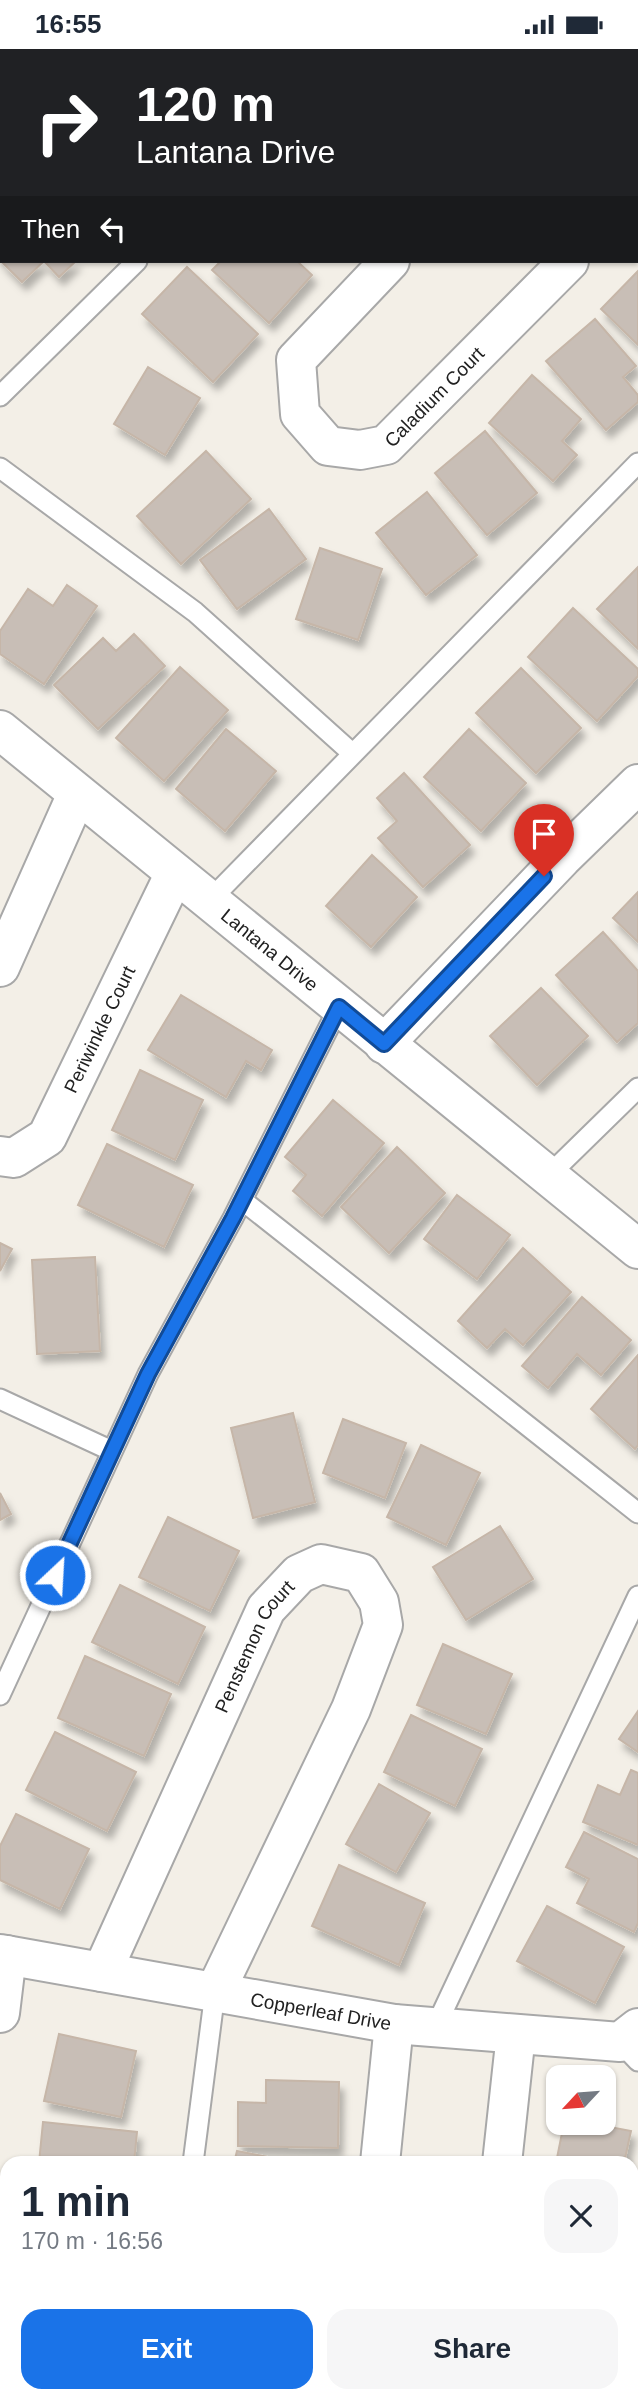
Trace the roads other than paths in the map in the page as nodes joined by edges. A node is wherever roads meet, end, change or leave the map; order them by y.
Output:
1 (134, 263) edge
2 (388, 263) edge
3 (567, 263) edge
4 (0, 397) edge
5 (638, 463) edge
6 (0, 468) edge
7 (0, 730) edge
8 (353, 754) junction
9 (638, 784) edge
10 (77, 794) junction
11 (175, 873) junction
12 (209, 901) junction
13 (0, 967) edge
14 (339, 1007) junction
15 (384, 1044) junction
16 (638, 1088) edge
17 (0, 1156) edge
18 (548, 1176) junction
19 (242, 1200) junction
20 (638, 1249) edge
21 (0, 1399) edge
22 (112, 1451) junction
23 (638, 1513) edge
24 (638, 1596) edge
25 (0, 1695) edge
26 (3, 1954) edge
27 (102, 1972) junction
28 (215, 1992) junction
29 (0, 2013) edge
30 (394, 2024) junction
31 (435, 2028) junction
32 (516, 2034) junction
33 (632, 2043) edge
34 (193, 2156) edge
35 (381, 2156) edge
36 (503, 2156) edge

1 - 4 lane
2 - 3 street, Caladium Court
5 - 8 lane
6 - 8 lane
7 - 10 street, Lantana Drive
8 - 12 lane
9 - 15 street
10 - 11 street, Lantana Drive
10 - 13 street
11 - 12 street, Lantana Drive
11 - 17 street, Periwinkle Court
12 - 14 street, Lantana Drive
14 - 15 street, Lantana Drive
14 - 19 lane
15 - 18 street, Lantana Drive
16 - 18 lane
18 - 20 street, Lantana Drive
19 - 22 lane
19 - 23 lane
21 - 22 lane
22 - 25 lane
24 - 31 lane
26 - 27 street, Copperleaf Drive
26 - 29 street
27 - 28 street, Copperleaf Drive
27 - 28 street, Penstemon Court
28 - 30 street, Copperleaf Drive
28 - 34 lane
30 - 31 street, Copperleaf Drive
30 - 35 street
31 - 32 street, Copperleaf Drive
32 - 33 street, Copperleaf Drive
32 - 36 street

